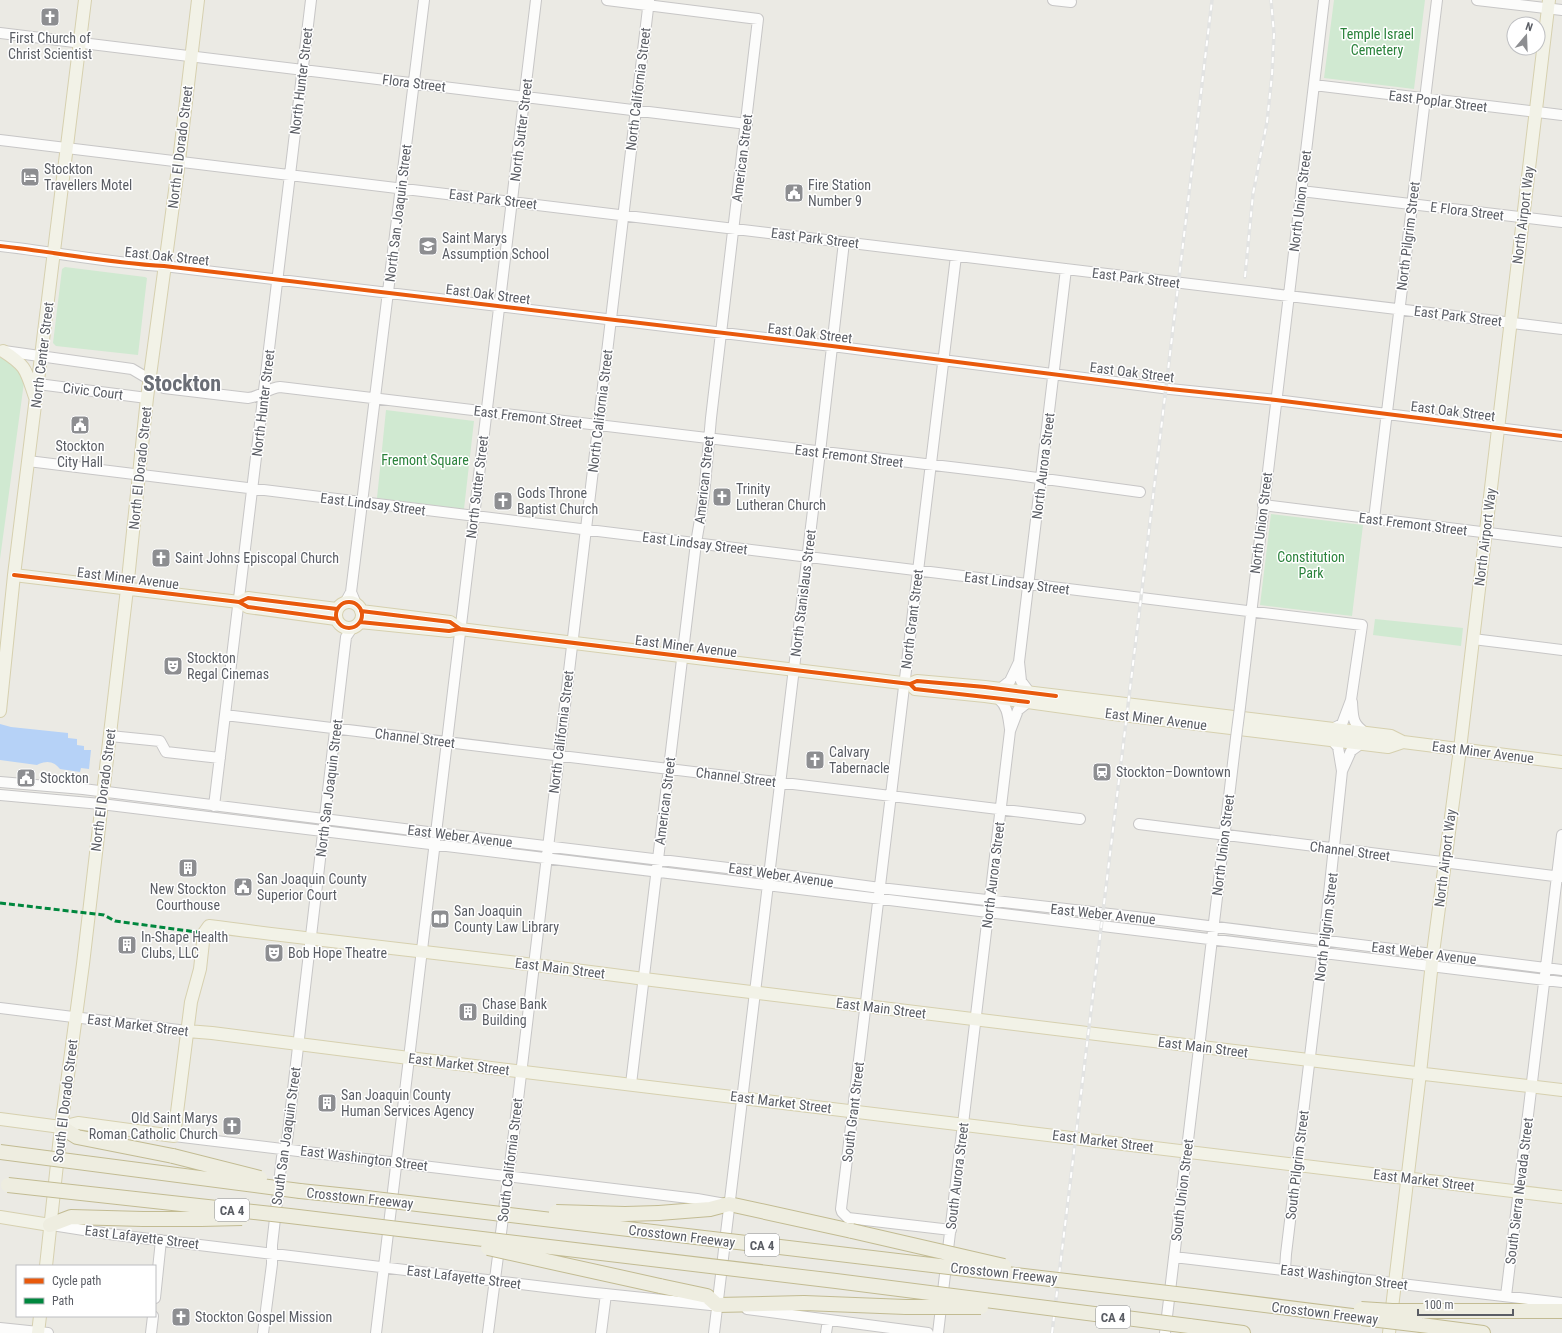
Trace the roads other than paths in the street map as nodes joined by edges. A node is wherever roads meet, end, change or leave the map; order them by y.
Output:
1 (86, 0) edge
2 (198, 0) edge
3 (311, 0) edge
4 (424, 0) edge
5 (536, 0) edge
6 (607, 0) edge
7 (1053, 0) edge
8 (1324, 0) edge
9 (1436, 0) edge
10 (1477, 0) edge
11 (648, 2) edge
12 (1071, 2) dead end
13 (1549, 4) edge
14 (1562, 10) edge
15 (0, 33) edge
16 (81, 43) junction
17 (192, 56) junction
18 (303, 70) junction
19 (414, 83) junction
20 (1314, 86) junction
21 (524, 96) junction
22 (1425, 99) junction
23 (636, 110) junction
24 (1536, 112) junction
25 (1562, 115) edge
26 (747, 124) junction
27 (0, 140) edge
28 (67, 148) junction
29 (179, 161) junction
30 (290, 175) junction
31 (401, 188) junction
32 (1301, 191) junction
33 (512, 201) junction
34 (1412, 204) junction
35 (623, 215) junction
36 (1523, 218) junction
37 (1562, 222) edge
38 (734, 228) junction
39 (844, 242) junction
40 (0, 246) edge
41 (55, 252) junction
42 (956, 256) junction
43 (164, 266) junction
44 (1066, 269) junction
45 (278, 280) junction
46 (388, 293) junction
47 (1288, 296) junction
48 (500, 307) junction
49 (1400, 309) junction
50 (610, 320) junction
51 (1510, 323) junction
52 (1562, 329) edge
53 (721, 334) junction
54 (832, 346) junction
55 (1, 351) edge
56 (42, 357) junction
57 (943, 361) junction
58 (1054, 374) junction
59 (150, 379) junction
60 (38, 384) junction
61 (264, 392) junction
62 (147, 398) junction
63 (376, 398) junction
64 (36, 400) junction
65 (1276, 400) junction
66 (487, 412) junction
67 (1387, 414) junction
68 (598, 425) junction
69 (1498, 428) junction
70 (1562, 436) edge
71 (709, 439) junction
72 (820, 452) junction
73 (28, 461) junction
74 (931, 466) junction
75 (140, 475) junction
76 (1042, 479) junction
77 (252, 489) junction
78 (1140, 492) dead end
79 (363, 502) junction
80 (1263, 505) junction
81 (474, 516) junction
82 (1374, 519) junction
83 (585, 530) junction
84 (1485, 533) junction
85 (1562, 542) edge
86 (696, 543) junction
87 (807, 557) junction
88 (918, 571) junction
89 (14, 575) junction
90 (1029, 584) junction
91 (127, 589) junction
92 (239, 602) junction
93 (1251, 612) junction
94 (348, 618) junction
95 (404, 618) junction
96 (382, 624) junction
97 (460, 629) junction
98 (1472, 639) junction
99 (572, 643) junction
100 (1562, 650) edge
101 (683, 656) junction
102 (1019, 662) junction
103 (794, 670) junction
104 (907, 684) junction
105 (999, 693) junction
106 (1029, 697) junction
107 (1351, 700) junction
108 (0, 711) edge
109 (225, 715) junction
110 (336, 728) junction
111 (1010, 731) junction
112 (1332, 734) junction
113 (110, 736) junction
114 (1364, 738) junction
115 (447, 742) junction
116 (1460, 749) junction
117 (558, 755) junction
118 (220, 758) junction
119 (1562, 762) edge
120 (669, 769) junction
121 (1342, 771) junction
122 (0, 782) edge
123 (780, 782) junction
124 (0, 795) edge
125 (891, 796) junction
126 (102, 798) junction
127 (214, 806) junction
128 (1001, 809) junction
129 (1080, 819) dead end
130 (325, 820) junction
131 (1139, 824) dead end
132 (324, 831) junction
133 (436, 833) junction
134 (1224, 836) junction
135 (1562, 836) edge
136 (435, 844) junction
137 (547, 846) junction
138 (1335, 850) junction
139 (546, 858) junction
140 (658, 860) junction
141 (1445, 863) junction
142 (657, 871) junction
143 (769, 873) junction
144 (1560, 877) edge
145 (767, 885) junction
146 (879, 893) junction
147 (989, 906) junction
148 (89, 913) joint
149 (1214, 927) junction
150 (311, 939) junction
151 (1212, 939) junction
152 (1324, 941) junction
153 (422, 951) junction
154 (1323, 953) junction
155 (1433, 953) junction
156 (534, 964) junction
157 (1432, 967) junction
158 (1547, 968) junction
159 (1562, 970) edge
160 (644, 979) junction
161 (1545, 980) junction
162 (1562, 982) edge
163 (756, 992) junction
164 (866, 1006) junction
165 (0, 1008) edge
166 (76, 1017) junction
167 (976, 1019) junction
168 (187, 1031) junction
169 (298, 1044) junction
170 (1199, 1046) junction
171 (409, 1058) junction
172 (1310, 1059) junction
173 (521, 1071) junction
174 (1420, 1073) junction
175 (631, 1084) junction
176 (1531, 1086) junction
177 (1562, 1090) edge
178 (742, 1097) junction
179 (853, 1111) junction
180 (0, 1119) edge
181 (963, 1124) junction
182 (61, 1127) junction
183 (174, 1136) junction
184 (0, 1147) edge
185 (285, 1149) junction
186 (1186, 1151) junction
187 (0, 1152) edge
188 (397, 1162) junction
189 (105, 1165) junction
190 (1297, 1165) junction
191 (508, 1176) junction
192 (1408, 1178) junction
193 (3, 1185) edge
194 (300, 1191) junction
195 (1518, 1192) junction
196 (1562, 1197) edge
197 (729, 1204) junction
198 (456, 1209) junction
199 (290, 1216) junction
200 (0, 1217) edge
201 (50, 1225) junction
202 (951, 1230) junction
203 (456, 1237) junction
204 (161, 1240) junction
205 (272, 1254) junction
206 (1174, 1257) junction
207 (46, 1265) edge
208 (384, 1267) junction
209 (1285, 1270) junction
210 (1069, 1280) junction
211 (495, 1281) junction
212 (1395, 1284) junction
213 (156, 1288) edge
214 (606, 1294) junction
215 (1506, 1296) junction
216 (1562, 1303) edge
217 (717, 1306) junction
218 (1037, 1307) junction
219 (1562, 1311) edge
220 (1360, 1313) junction
221 (40, 1317) edge
222 (153, 1317) edge
223 (828, 1320) junction
224 (0, 1328) edge
225 (42, 1333) edge
226 (151, 1333) edge
227 (263, 1333) edge
228 (376, 1333) edge
229 (488, 1333) edge
230 (601, 1333) edge
231 (714, 1333) edge
232 (826, 1333) edge
233 (928, 1333) edge
234 (938, 1333) edge
235 (1165, 1333) edge
236 (1243, 1333) edge
237 (1389, 1333) edge
238 (1483, 1333) edge

1 - 16 main road, North Center Street
2 - 17 main road, North El Dorado Street
3 - 18 street, North Hunter Street
4 - 19 street, North San Joaquin Street
5 - 21 street, North Sutter Street
6 - 11 street
7 - 12 street
8 - 20 street, North Union Street
9 - 22 street, North Pilgrim Street
10 - 13 street
11 - 23 street, North California Street
11 - 26 street, American Street
13 - 14 street
13 - 24 main road, North Airport Way
15 - 16 street, Flora Street
16 - 17 street, Flora Street
16 - 28 main road, North Center Street
17 - 18 street, Flora Street
17 - 29 main road, North El Dorado Street
18 - 19 street, Flora Street
18 - 30 street, North Hunter Street
19 - 21 street, Flora Street
19 - 31 street, North San Joaquin Street
20 - 22 street, East Poplar Street
20 - 32 street, North Union Street
21 - 23 street, Flora Street
21 - 33 street, North Sutter Street
22 - 24 street, East Poplar Street
22 - 34 street, North Pilgrim Street
23 - 26 street, Flora Street
23 - 35 street, North California Street
24 - 25 street, East Poplar Street
24 - 36 main road, North Airport Way
26 - 38 street, American Street
27 - 28 street, East Park Street
28 - 29 street, East Park Street
28 - 41 main road, North Center Street
29 - 30 street, East Park Street
29 - 43 main road, North El Dorado Street
30 - 31 street, East Park Street
30 - 45 street, North Hunter Street
31 - 33 street, East Park Street
31 - 46 street, North San Joaquin Street
32 - 34 street, E Flora Street
32 - 47 street, North Union Street
33 - 35 street, East Park Street
33 - 48 street, North Sutter Street
34 - 36 street, E Flora Street
34 - 49 street, North Pilgrim Street
35 - 38 street, East Park Street
35 - 50 street, North California Street
36 - 37 street, E Flora Street
36 - 51 main road, North Airport Way
38 - 39 street, East Park Street
38 - 53 street, American Street
39 - 42 street, East Park Street
39 - 54 street, North Stanislaus Street
40 - 41 street, East Oak Street
41 - 43 street, East Oak Street
41 - 56 main road, North Center Street
42 - 44 street, East Park Street
42 - 57 street, North Grant Street
43 - 45 street, East Oak Street
43 - 59 main road, North El Dorado Street
44 - 47 street, East Park Street
44 - 58 street, North Aurora Street
45 - 46 street, East Oak Street
45 - 61 street, North Hunter Street
46 - 48 street, East Oak Street
46 - 63 street, North San Joaquin Street
47 - 49 street, East Park Street
47 - 65 street, North Union Street
48 - 50 street, East Oak Street
48 - 66 street, North Sutter Street
49 - 51 street, East Park Street
49 - 67 street, North Pilgrim Street
50 - 53 street, East Oak Street
50 - 68 street, North California Street
51 - 52 street, East Park Street
51 - 69 main road, North Airport Way
53 - 54 street, East Oak Street
53 - 71 street, American Street
54 - 57 street, East Oak Street
54 - 72 street, North Stanislaus Street
55 - 56 street, East Fremont Street
55 - 64 main road
56 - 59 street, East Fremont Street
56 - 60 main road, North Center Street
57 - 58 street, East Oak Street
57 - 74 street, North Grant Street
58 - 65 street, East Oak Street
58 - 76 street, North Aurora Street
59 - 61 street, East Fremont Street
59 - 62 main road, North El Dorado Street
60 - 62 street, Civic Court
60 - 64 main road, North Center Street
61 - 63 street, East Fremont Street
61 - 77 street, North Hunter Street
62 - 75 main road, North El Dorado Street
63 - 66 street, East Fremont Street
63 - 79 street, North San Joaquin Street
64 - 73 main road, North Center Street
65 - 67 street, East Oak Street
65 - 80 street, North Union Street
66 - 68 street, East Fremont Street
66 - 81 street, North Sutter Street
67 - 69 street, East Oak Street
67 - 82 street, North Pilgrim Street
68 - 71 street, East Fremont Street
68 - 83 street, North California Street
69 - 70 street, East Oak Street
69 - 84 main road, North Airport Way
71 - 72 street, East Fremont Street
71 - 86 street, American Street
72 - 74 street, East Fremont Street
72 - 87 street, North Stanislaus Street
73 - 75 street, East Lindsay Street
73 - 89 main road, North Center Street
74 - 76 street, East Fremont Street
74 - 88 street, North Grant Street
75 - 77 street, East Lindsay Street
75 - 91 main road, North El Dorado Street
76 - 78 street, East Fremont Street
76 - 90 street, North Aurora Street
77 - 79 street, East Lindsay Street
77 - 92 street, North Hunter Street
79 - 81 street, East Lindsay Street
79 - 94 street, North San Joaquin Street
80 - 82 street, East Fremont Street
80 - 93 street, North Union Street
81 - 83 street, East Lindsay Street
81 - 97 street, North Sutter Street
82 - 84 street, East Fremont Street
83 - 86 street, East Lindsay Street
83 - 99 street, North California Street
84 - 85 street, East Fremont Street
84 - 98 main road, North Airport Way
86 - 87 street, East Lindsay Street
86 - 101 street, American Street
87 - 88 street, East Lindsay Street
87 - 103 street, North Stanislaus Street
88 - 90 street, East Lindsay Street
88 - 104 street, North Grant Street
89 - 91 main road, East Miner Avenue
89 - 108 main road, North Center Street
90 - 93 street, East Lindsay Street
90 - 102 street, North Aurora Street
91 - 92 main road, East Miner Avenue
91 - 113 main road, North El Dorado Street
92 - 94 main road, East Miner Avenue
92 - 109 street, North Hunter Street
93 - 107 street, East Lindsay Street
93 - 134 street, North Union Street, bridge
94 - 95 main road, East Miner Avenue
94 - 96 main road, East Miner Avenue
94 - 110 street, North San Joaquin Street
95 - 96 main road
95 - 97 main road, East Miner Avenue
96 - 97 main road, East Miner Avenue
97 - 99 main road, East Miner Avenue
97 - 115 street, North Sutter Street
98 - 100 street
98 - 116 main road, North Airport Way
99 - 101 main road, East Miner Avenue
99 - 117 street, North California Street
101 - 103 main road, East Miner Avenue
101 - 120 street, American Street
102 - 105 street, North Aurora Street
102 - 106 street, North Aurora Street
103 - 104 main road, East Miner Avenue
103 - 123 street, North Stanislaus Street
104 - 105 main road, East Miner Avenue
104 - 125 street, North Grant Street
105 - 106 main road, East Miner Avenue
105 - 111 street, North Aurora Street
106 - 111 street, North Aurora Street
106 - 112 main road, East Miner Avenue
107 - 112 street
107 - 114 street
109 - 110 street, Channel Street
109 - 118 street, North Hunter Street
110 - 115 street, Channel Street
110 - 130 street, North San Joaquin Street
111 - 128 street, North Aurora Street
112 - 114 main road, East Miner Avenue
112 - 121 street, North Pilgrim Street
113 - 118 street
113 - 126 main road, North El Dorado Street
114 - 116 main road, East Miner Avenue
114 - 121 street, North Pilgrim Street
115 - 117 street, Channel Street
115 - 133 street, North Sutter Street
116 - 119 main road, East Miner Avenue
116 - 141 main road, North Airport Way
117 - 120 street, Channel Street
117 - 137 street, North California Street
118 - 127 street, North Hunter Street
120 - 123 street, Channel Street
120 - 140 street, American Street
121 - 138 street, North Pilgrim Street
122 - 126 street, East Weber Avenue
123 - 125 street, Channel Street
123 - 143 street, North Stanislaus Street
124 - 126 street, East Weber Avenue
125 - 128 street, Channel Street
125 - 146 street, North Grant Street
126 - 127 street, East Weber Avenue
126 - 132 street, East Weber Avenue
126 - 148 main road, North El Dorado Street
127 - 130 street, East Weber Avenue
128 - 129 street, Channel Street
128 - 147 street, North Aurora Street
130 - 132 street, North San Joaquin Street
130 - 133 street, East Weber Avenue
131 - 134 street, Channel Street
132 - 136 street, East Weber Avenue
132 - 150 street, North San Joaquin Street
133 - 136 street, North Sutter Street
133 - 137 street, East Weber Avenue
134 - 138 street, Channel Street
134 - 149 street, North Union Street
135 - 144 street, South Sierra Nevada Street
136 - 139 street, East Weber Avenue
136 - 153 street, North Sutter Street
137 - 139 street, North California Street
137 - 140 street, East Weber Avenue
138 - 141 street, Channel Street
138 - 152 street, North Pilgrim Street
139 - 142 street, East Weber Avenue
139 - 156 street, North California Street
140 - 142 street, American Street
140 - 143 street, East Weber Avenue
141 - 144 street, Channel Street
141 - 155 main road, North Airport Way
142 - 145 street, East Weber Avenue
142 - 160 street, American Street
143 - 145 street, North Stanislaus Street
143 - 146 street, East Weber Avenue
144 - 158 street, South Sierra Nevada Street
145 - 146 street, East Weber Avenue
145 - 163 street, North Stanislaus Street
146 - 147 street, East Weber Avenue
146 - 164 street, North Grant Street
147 - 149 street, East Weber Avenue
147 - 151 street, East Weber Avenue
147 - 167 street, North Aurora Street
148 - 166 main road, South El Dorado Street
149 - 151 street, North Union Street
149 - 152 street, East Weber Avenue
150 - 153 main road, East Main Street
150 - 168 main road, East Main Street
150 - 169 street, South San Joaquin Street
151 - 154 street, East Weber Avenue
151 - 170 street, North Union Street
152 - 154 street, North Pilgrim Street
152 - 155 street, East Weber Avenue
153 - 156 main road, East Main Street
153 - 171 street, North Sutter Street
154 - 157 street, East Weber Avenue
154 - 172 street, North Pilgrim Street
155 - 157 main road, North Airport Way
155 - 158 street, East Weber Avenue
156 - 160 main road, East Main Street
156 - 173 street, South California Street
157 - 161 street, East Weber Avenue
157 - 174 main road, North Airport Way
158 - 159 street, East Weber Avenue
158 - 161 street, South Sierra Nevada Street
160 - 163 main road, East Main Street
160 - 175 street, American Street
161 - 162 street, East Weber Avenue
161 - 176 street, South Sierra Nevada Street
163 - 164 main road, East Main Street
163 - 178 street, North Stanislaus Street
164 - 167 main road, East Main Street
164 - 179 street, South Grant Street
165 - 166 street, East Market Street
166 - 168 street, East Market Street
166 - 182 main road, South El Dorado Street
167 - 170 main road, East Main Street
167 - 181 street, South Aurora Street
168 - 169 main road, East Market Street
168 - 183 main road
169 - 171 main road, East Market Street
169 - 185 street, South San Joaquin Street
170 - 172 main road, East Main Street
170 - 186 street, South Union Street
171 - 173 main road, East Market Street
171 - 188 street, North Sutter Street
172 - 174 main road, East Main Street
172 - 190 street, South Pilgrim Street
173 - 175 main road, East Market Street
173 - 191 street, South California Street
174 - 176 main road, East Main Street
174 - 192 main road, North Airport Way
175 - 178 main road, East Market Street
176 - 177 main road, East Main Street
176 - 195 street, South Sierra Nevada Street
178 - 179 main road, East Market Street
178 - 197 street, North Stanislaus Street
179 - 181 main road, East Market Street
179 - 202 street, South Grant Street
180 - 182 main road, East Washington Street
181 - 186 main road, East Market Street
181 - 202 street, South Aurora Street
182 - 183 main road, East Washington Street
182 - 194 highway, bridge
182 - 201 main road, South El Dorado Street
183 - 185 street, East Washington Street
184 - 189 highway, CA 4, bridge
185 - 188 street, East Washington Street
185 - 205 street, South San Joaquin Street
186 - 190 main road, East Market Street
186 - 206 street, South Union Street
187 - 189 highway, Crosstown Freeway / CA 4, bridge
188 - 191 street, East Washington Street
188 - 208 street, North Sutter Street
189 - 194 highway, Crosstown Freeway / CA 4, bridge
190 - 192 main road, East Market Street
190 - 209 street, South Pilgrim Street
191 - 197 street, East Washington Street
191 - 211 street, South California Street
192 - 195 main road, East Market Street
192 - 212 main road, North Airport Way
193 - 199 highway, Crosstown Freeway / CA 4, bridge
194 - 198 highway, Crosstown Freeway / CA 4, bridge
195 - 196 main road, East Market Street
195 - 215 street, South Sierra Nevada Street
197 - 198 highway, bridge
197 - 210 highway, bridge
197 - 217 street, North Stanislaus Street
198 - 210 highway, Crosstown Freeway / CA 4, bridge
199 - 201 highway, bridge
199 - 203 highway, Crosstown Freeway / CA 4, bridge
200 - 201 main road, East Lafayette Street
201 - 204 street, East Lafayette Street
201 - 207 main road, South El Dorado Street
202 - 234 street, South Aurora Street
203 - 217 highway, bridge
203 - 218 highway, Crosstown Freeway / CA 4, bridge
204 - 205 street, East Lafayette Street
204 - 213 street
205 - 208 street, East Lafayette Street
205 - 227 street, South San Joaquin Street
206 - 209 street, East Washington Street
206 - 235 street, South Union Street
208 - 211 street, East Lafayette Street
208 - 228 street, North Sutter Street
209 - 212 street, East Washington Street
210 - 220 highway, Crosstown Freeway / CA 4, bridge
211 - 214 street, East Lafayette Street
211 - 229 street, South California Street
212 - 215 street, East Washington Street
212 - 237 main road, North Airport Way
214 - 217 street, East Lafayette Street
214 - 230 street
215 - 216 street, East Washington Street
217 - 218 highway, bridge
217 - 223 street, East Lafayette Street
217 - 231 street, North Stanislaus Street
218 - 236 highway, Crosstown Freeway / CA 4, bridge
219 - 220 highway, bridge
220 - 238 highway, Crosstown Freeway, bridge
221 - 225 main road
222 - 226 street
223 - 232 street
223 - 233 street, East Lafayette Street
224 - 225 street

